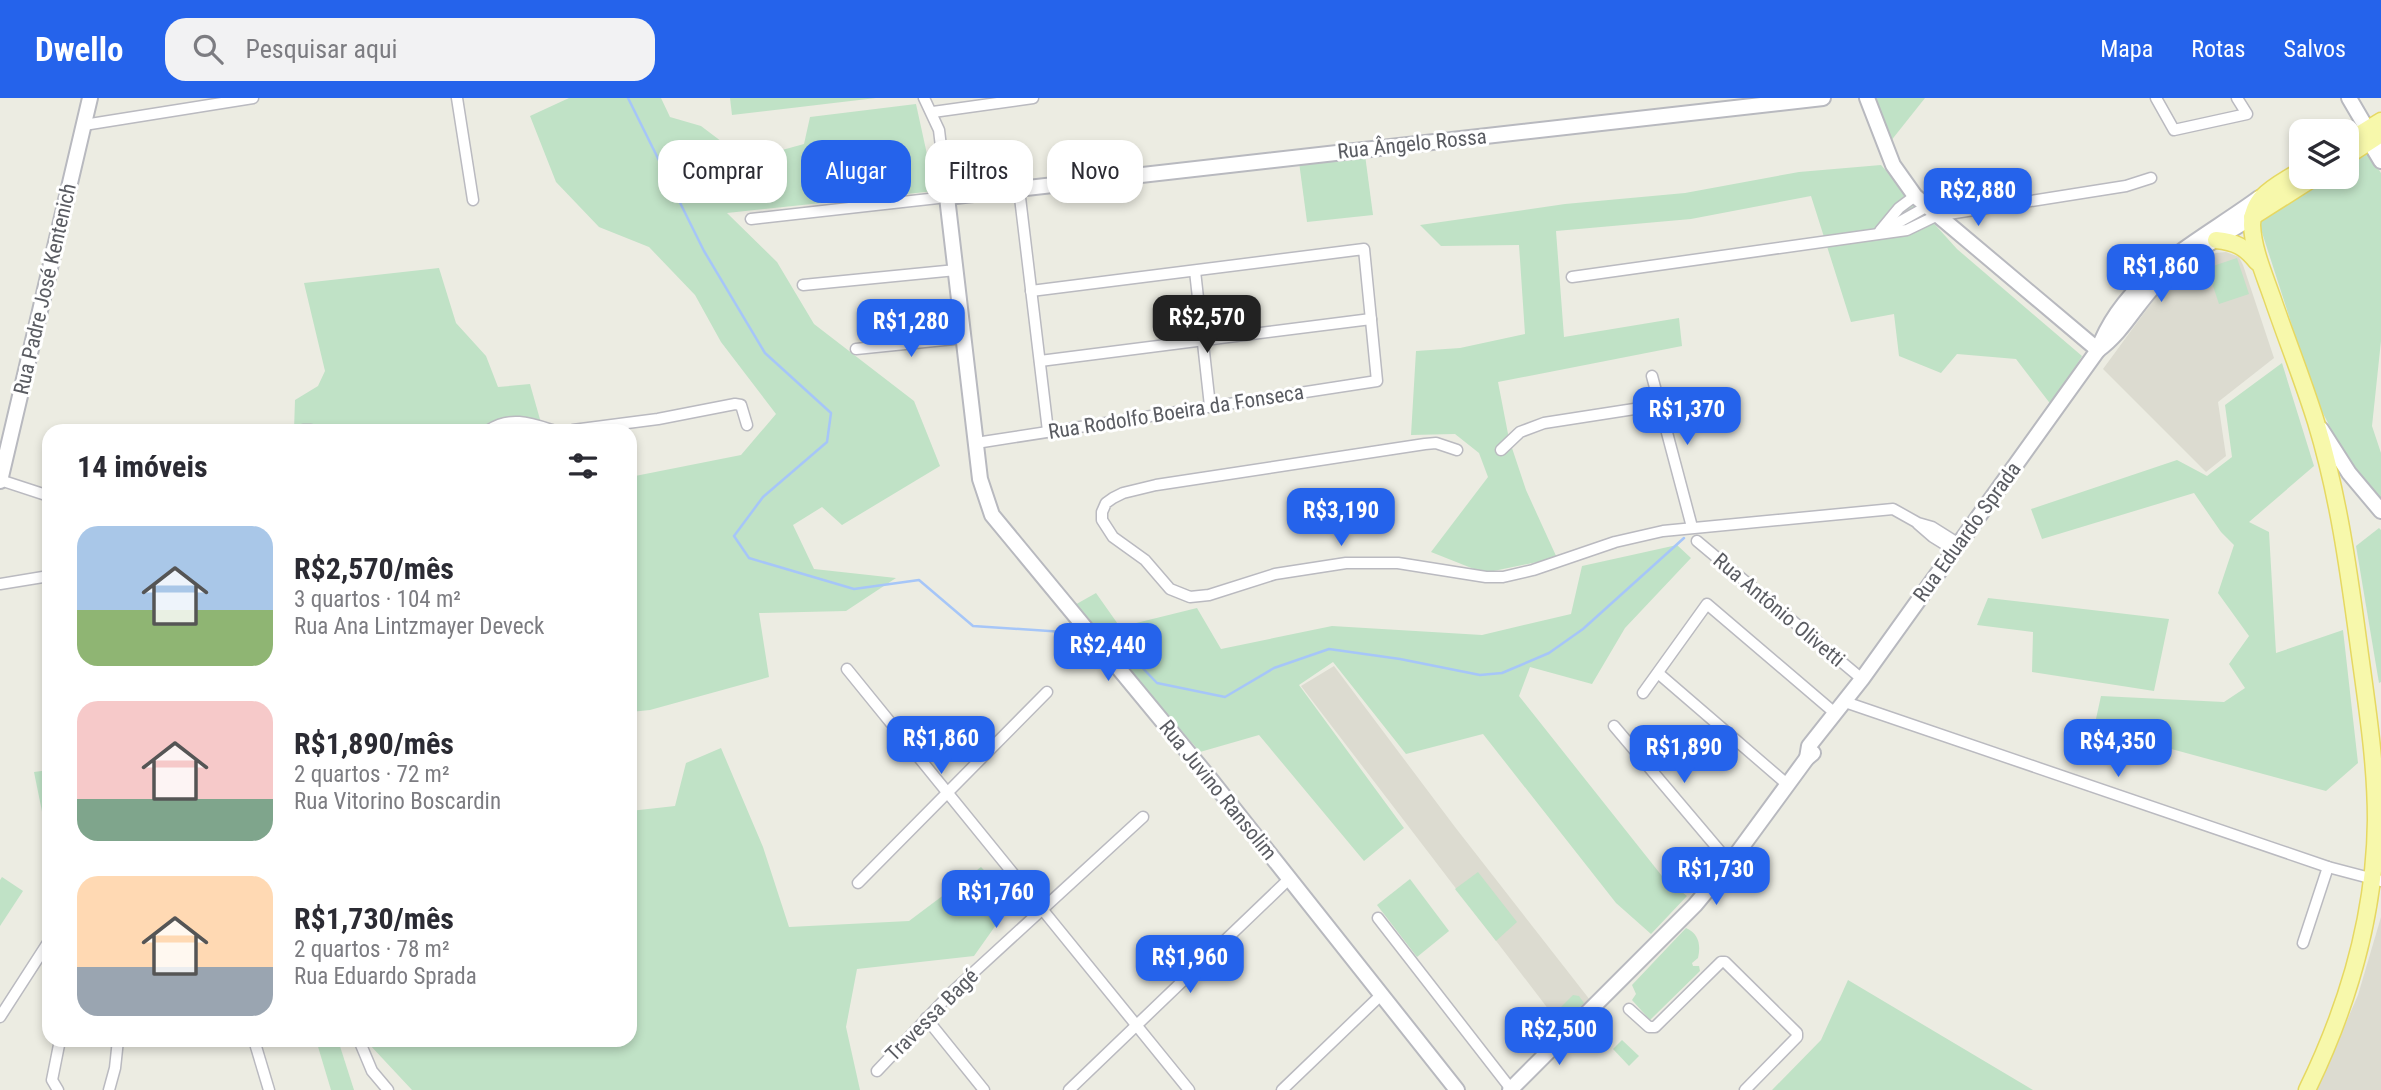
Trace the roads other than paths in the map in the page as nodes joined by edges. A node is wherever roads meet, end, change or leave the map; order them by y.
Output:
1 (90, 98) edge
2 (253, 98) edge
3 (457, 98) edge
4 (924, 98) edge
5 (1033, 98) edge
6 (1823, 98) edge
7 (1867, 98) edge
8 (2155, 98) edge
9 (2237, 98) edge
10 (2349, 98) edge
11 (933, 112) junction
12 (84, 125) junction
13 (2377, 134) edge
14 (2359, 139) edge
15 (940, 140) edge
16 (2359, 147) edge
17 (2381, 161) edge
18 (2151, 178) dead end
19 (2289, 178) edge
20 (1033, 187) edge
21 (2296, 189) edge
22 (1915, 196) junction
23 (2259, 198) junction
24 (925, 199) edge
25 (473, 200) dead end
26 (948, 203) edge
27 (1021, 203) edge
28 (1931, 212) junction
29 (2252, 217) junction
30 (751, 219) dead end
31 (1878, 234) junction
32 (2216, 240) junction
33 (2261, 267) junction
34 (956, 270) junction
35 (1195, 271) junction
36 (1572, 276) dead end
37 (803, 285) dead end
38 (1031, 291) junction
39 (1371, 319) junction
40 (964, 338) junction
41 (1203, 340) junction
42 (856, 349) dead end
43 (2098, 350) junction
44 (1040, 361) junction
45 (1652, 376) dead end
46 (1660, 405) junction
47 (1210, 406) junction
48 (2315, 419) junction
49 (503, 424) edge
50 (534, 424) edge
51 (619, 424) edge
52 (747, 425) dead end
53 (1048, 432) junction
54 (976, 443) junction
55 (1457, 450) dead end
56 (1501, 450) dead end
57 (0, 480) edge
58 (42, 494) edge
59 (2381, 511) edge
60 (1692, 527) junction
61 (1697, 541) dead end
62 (1956, 547) junction
63 (42, 577) edge
64 (0, 584) edge
65 (847, 669) dead end
66 (1658, 673) junction
67 (1862, 679) junction
68 (1047, 692) dead end
69 (1643, 693) dead end
70 (1845, 702) junction
71 (1836, 714) junction
72 (1614, 726) dead end
73 (1788, 785) junction
74 (947, 792) junction
75 (1143, 817) dead end
76 (1730, 863) junction
77 (2328, 867) junction
78 (1289, 879) junction
79 (2376, 880) edge
80 (858, 883) dead end
81 (1042, 909) junction
82 (1378, 918) dead end
83 (2303, 943) dead end
84 (42, 952) edge
85 (1381, 995) junction
86 (1629, 1009) dead end
87 (0, 1017) edge
88 (926, 1018) junction
89 (1136, 1025) junction
90 (59, 1047) edge
91 (117, 1047) edge
92 (256, 1047) edge
93 (362, 1047) edge
94 (877, 1071) dead end
95 (1518, 1087) edge
96 (58, 1090) edge
97 (109, 1090) edge
98 (270, 1090) edge
99 (387, 1090) edge
100 (984, 1090) edge
101 (1069, 1090) edge
102 (1189, 1090) edge
103 (1282, 1090) edge
104 (1457, 1090) edge
105 (1745, 1090) edge
106 (2307, 1090) edge

1 - 12 street, Rua Padre José Kentenich
2 - 12 street
3 - 25 street
4 - 11 street
5 - 11 street
6 - 20 street, Rua Ângelo Rossa
7 - 22 street
8 - 9 street
10 - 13 street
11 - 15 street
12 - 57 street, Rua Padre José Kentenich
13 - 14 main road
13 - 16 main road
13 - 17 street
18 - 28 street
19 - 23 main road, Rua Eduardo Sprada
21 - 29 main road, Rua Eduardo Sprada
22 - 28 street
22 - 31 street
23 - 29 main road
23 - 43 street, Rua Eduardo Sprada
24 - 30 street, Rua Ângelo Rossa
26 - 34 street, Rua Juvino Ransolim
27 - 38 street
28 - 31 street
28 - 43 street
29 - 32 street, Rua Eduardo Sprada
29 - 33 main road
31 - 36 street
32 - 33 main road
32 - 43 street, Rua Eduardo Sprada
33 - 48 main road
34 - 37 street
34 - 40 street, Rua Juvino Ransolim
35 - 38 street
35 - 39 street
35 - 41 street
38 - 44 street
39 - 41 street
39 - 47 street, Rua Rodolfo Boeira da Fonseca
40 - 42 street
40 - 54 street, Rua Juvino Ransolim
41 - 44 street
41 - 47 street
43 - 62 street, Rua Eduardo Sprada
44 - 53 street
45 - 46 street
46 - 56 street
46 - 60 street
47 - 53 street, Rua Rodolfo Boeira da Fonseca
48 - 59 street
48 - 79 main road
49 - 50 street
51 - 52 street
53 - 54 street, Rua Rodolfo Boeira da Fonseca
54 - 78 street, Rua Juvino Ransolim
55 - 60 street
57 - 58 street
60 - 62 street
61 - 67 street, Rua Antônio Olivetti
62 - 67 street, Rua Eduardo Sprada
63 - 64 street
65 - 74 street
66 - 69 street
66 - 71 street
66 - 73 street
67 - 70 street, Rua Eduardo Sprada
68 - 74 street
70 - 71 street, Rua Eduardo Sprada
70 - 77 street
71 - 73 street, Rua Eduardo Sprada
72 - 76 street
73 - 76 street, Rua Eduardo Sprada
74 - 80 street
74 - 81 street
75 - 81 street, Travessa Bagé
76 - 95 street, Rua Eduardo Sprada
77 - 79 street
77 - 83 street
78 - 85 street, Rua Juvino Ransolim
78 - 89 street
79 - 106 main road
81 - 88 street, Travessa Bagé
81 - 89 street
82 - 95 street
84 - 87 street
85 - 103 street
85 - 104 street, Rua Juvino Ransolim
86 - 105 street
88 - 94 street, Travessa Bagé
88 - 100 street
89 - 101 street
89 - 102 street
90 - 96 street
91 - 97 street
92 - 98 street
93 - 99 street

